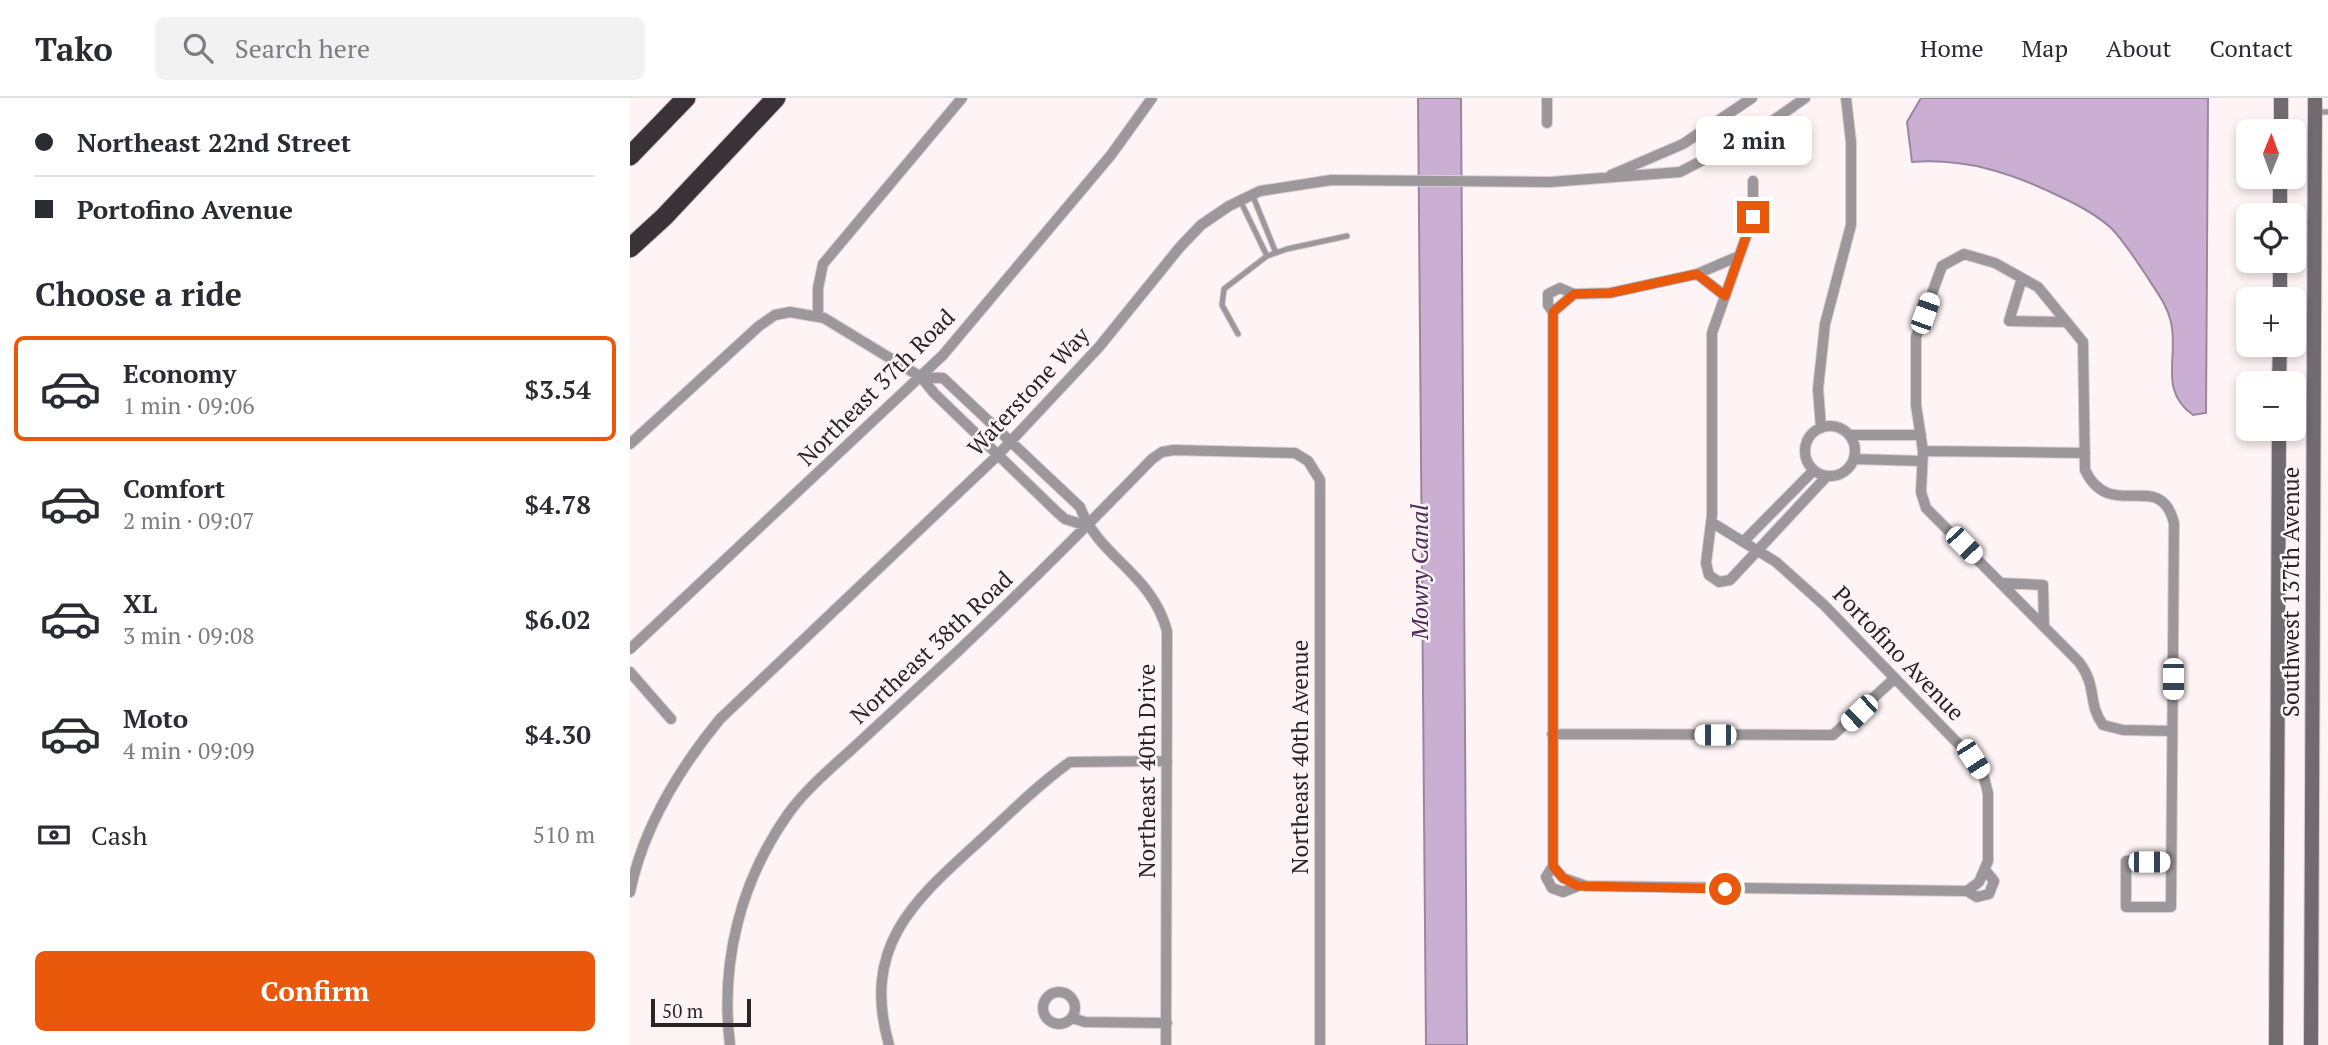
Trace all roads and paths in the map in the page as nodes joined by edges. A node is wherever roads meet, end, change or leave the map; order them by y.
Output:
1 (686, 98) edge
2 (776, 98) edge
3 (962, 98) edge
4 (1152, 98) edge
5 (1547, 98) edge
6 (1752, 98) edge
7 (1805, 98) edge
8 (1846, 98) edge
9 (2281, 98) edge
10 (2319, 107) edge
11 (2281, 119) edge
12 (1547, 123) dead end
13 (630, 156) edge
14 (1599, 180) junction
15 (1754, 181) dead end
16 (1252, 194) junction
17 (1240, 200) junction
18 (1347, 236) dead end
19 (630, 248) edge
20 (1276, 253) junction
21 (1268, 256) junction
22 (1739, 256) junction
23 (1697, 274) junction
24 (2022, 278) junction
25 (1725, 296) junction
26 (818, 316) junction
27 (2067, 322) junction
28 (1238, 334) dead end
29 (921, 377) junction
30 (1821, 428) junction
31 (1850, 435) junction
32 (1921, 435) junction
33 (2279, 441) edge
34 (1011, 442) junction
35 (630, 444) edge
36 (2085, 453) junction
37 (997, 456) junction
38 (1923, 456) junction
39 (1854, 459) junction
40 (1316, 469) joint
41 (1814, 470) junction
42 (1827, 476) junction
43 (1711, 523) junction
44 (1087, 526) junction
45 (1743, 542) junction
46 (1757, 551) junction
47 (2001, 583) junction
48 (2044, 627) junction
49 (630, 649) edge
50 (630, 672) edge
51 (1895, 678) junction
52 (671, 719) dead end
53 (2172, 731) junction
54 (1552, 734) junction
55 (1167, 761) junction
56 (2171, 862) junction
57 (1553, 866) junction
58 (1985, 870) junction
59 (1578, 886) junction
60 (1967, 891) junction
61 (630, 892) edge
62 (1072, 1018) dead end
63 (1167, 1023) junction
64 (730, 1045) edge
65 (889, 1045) edge
66 (1167, 1045) edge
67 (1320, 1045) edge
68 (2276, 1045) edge
69 (2311, 1045) edge

1 - 13 highway
2 - 19 highway
3 - 26 street
4 - 29 street, Northeast 37th Road
5 - 12 street
6 - 14 street, Waterstone Way
7 - 14 street, Waterstone Way
8 - 30 street
9 - 11 main road
10 - 69 main road, Southwest 137th Avenue
14 - 16 street, Waterstone Way
15 - 22 street
16 - 17 street, Waterstone Way
16 - 20 lane
17 - 21 lane
17 - 34 street, Waterstone Way
18 - 20 lane
20 - 21 lane
21 - 28 lane
22 - 23 street
22 - 25 street
23 - 25 street
23 - 54 street
24 - 27 street
24 - 27 street
24 - 32 street
25 - 43 street
26 - 29 street
26 - 35 street
27 - 36 street
29 - 34 street
29 - 37 street
29 - 49 street, Northeast 37th Road
30 - 31 street
30 - 41 street
31 - 32 street
31 - 39 street
32 - 38 street
33 - 68 main road, Southwest 137th Avenue
34 - 37 street, Waterstone Way
34 - 44 street
36 - 38 street
36 - 53 street
37 - 44 street
37 - 61 street, Waterstone Way
38 - 39 street
38 - 47 street
39 - 42 street
40 - 44 street, Northeast 38th Road
40 - 67 street, Northeast 40th Avenue
41 - 42 street
41 - 45 street
42 - 46 street
43 - 45 street, Portofino Avenue
43 - 46 street
44 - 55 street, Northeast 40th Drive
44 - 64 street, Northeast 38th Road
45 - 46 street, Portofino Avenue
46 - 51 street, Portofino Avenue
47 - 48 street
47 - 48 street
48 - 53 street
50 - 52 street
51 - 54 street
51 - 58 street, Portofino Avenue
53 - 56 street
54 - 57 street
55 - 63 street, Northeast 40th Drive
55 - 65 street
56 - 56 street
57 - 59 street
57 - 59 street
58 - 60 street, Portofino Avenue
58 - 60 street
59 - 60 street
62 - 63 street
63 - 66 street, Northeast 40th Drive

